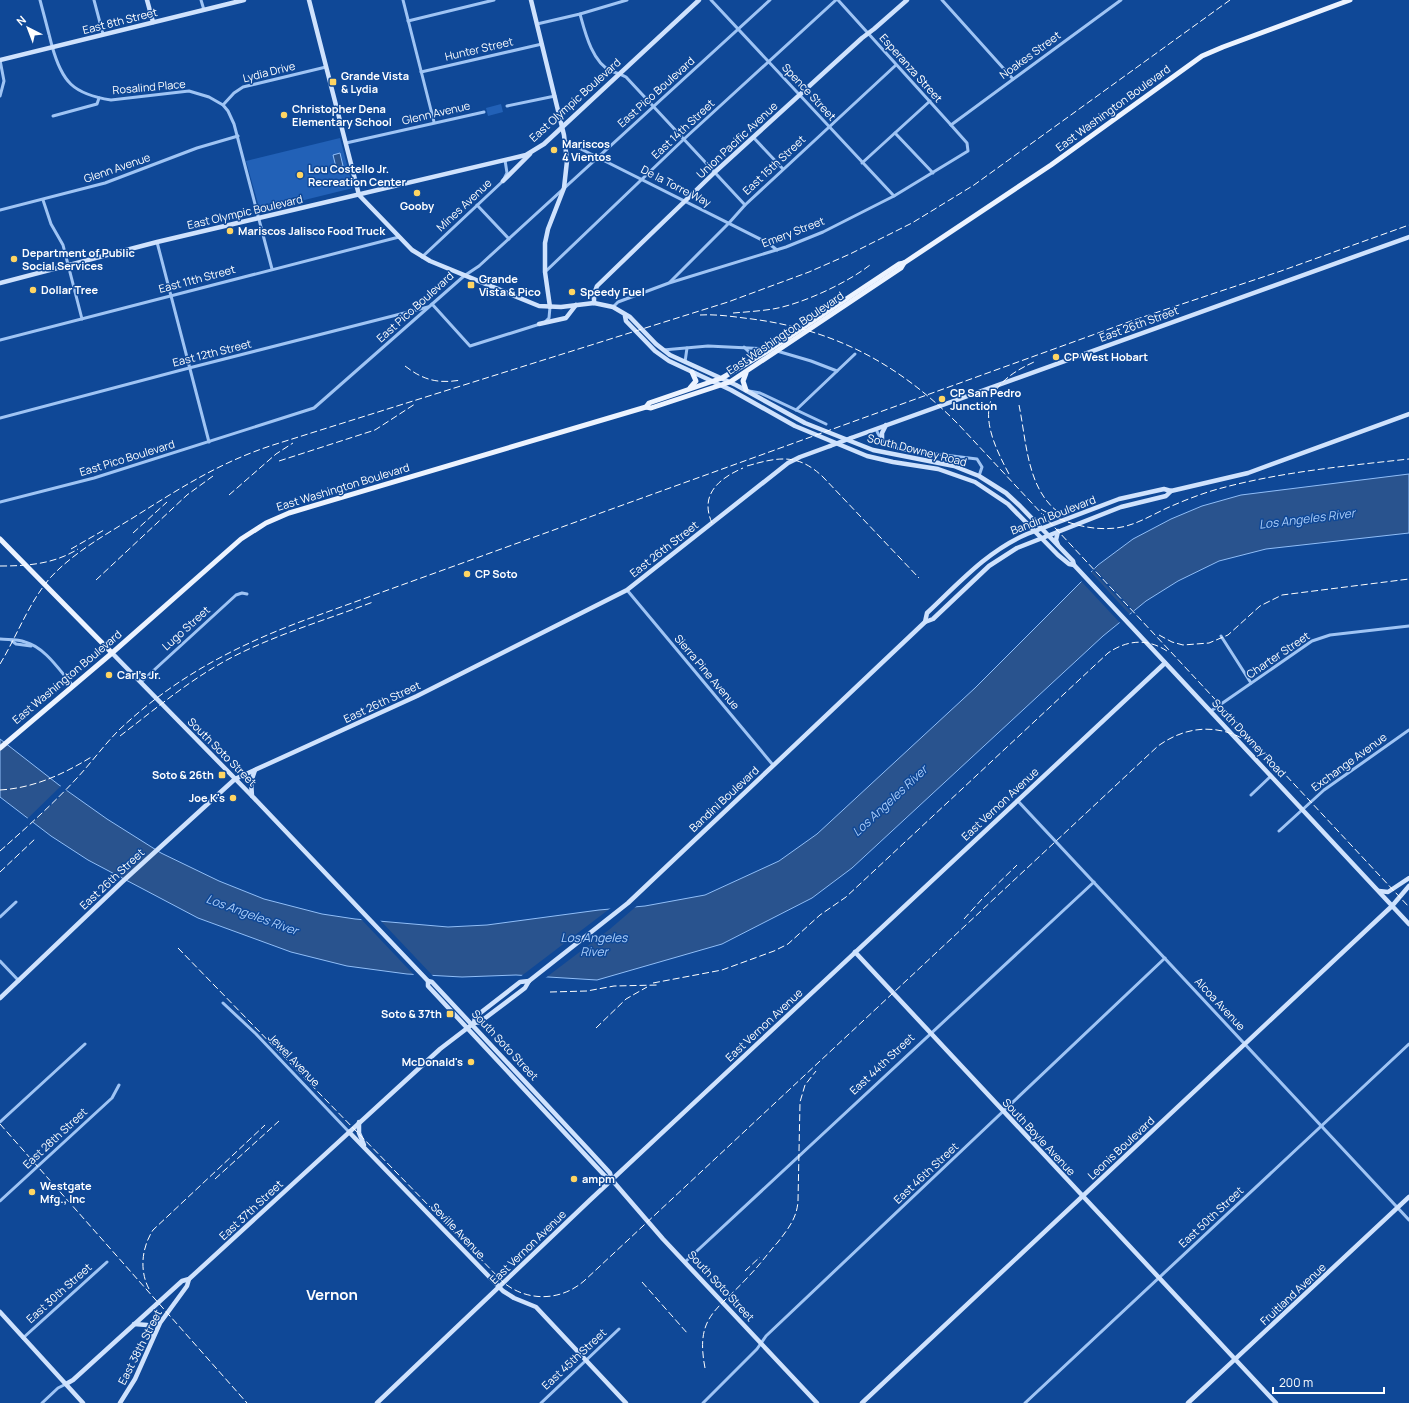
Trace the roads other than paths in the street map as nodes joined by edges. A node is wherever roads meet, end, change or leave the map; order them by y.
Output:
1 (40, 0) edge
2 (94, 0) edge
3 (147, 0) edge
4 (201, 0) edge
5 (244, 0) edge
6 (309, 0) edge
7 (403, 0) edge
8 (494, 0) edge
9 (531, 0) edge
10 (627, 0) edge
11 (699, 0) edge
12 (711, 0) edge
13 (770, 0) edge
14 (837, 0) edge
15 (907, 0) edge
16 (942, 0) edge
17 (1121, 0) edge
18 (1350, 0) edge
19 (204, 10) junction
20 (580, 14) junction
21 (408, 21) junction
22 (153, 22) junction
23 (537, 24) junction
24 (738, 29) junction
25 (103, 34) junction
26 (868, 34) junction
27 (542, 44) junction
28 (53, 47) junction
29 (0, 60) edge
30 (768, 62) junction
31 (896, 65) junction
32 (326, 67) junction
33 (421, 72) junction
34 (619, 73) junction
35 (1013, 79) junction
36 (799, 95) junction
37 (0, 96) edge
38 (554, 96) junction
39 (99, 98) junction
40 (930, 101) junction
41 (223, 105) junction
42 (507, 106) dead end
43 (654, 107) junction
44 (484, 112) dead end
45 (52, 116) dead end
46 (434, 122) junction
47 (951, 125) junction
48 (829, 126) junction
49 (562, 127) junction
50 (895, 132) junction
51 (238, 136) junction
52 (753, 137) junction
53 (684, 139) junction
54 (565, 141) junction
55 (346, 143) junction
56 (969, 149) joint
57 (534, 151) junction
58 (598, 157) junction
59 (505, 160) junction
60 (862, 163) junction
61 (783, 169) junction
62 (715, 172) junction
63 (933, 174) junction
64 (643, 179) junction
65 (503, 181) junction
66 (564, 188) junction
67 (359, 195) junction
68 (894, 196) junction
69 (43, 200) junction
70 (684, 201) junction
71 (477, 205) junction
72 (745, 205) junction
73 (0, 210) edge
74 (258, 218) junction
75 (729, 223) junction
76 (399, 236) junction
77 (1409, 237) edge
78 (509, 239) junction
79 (157, 242) junction
80 (777, 250) junction
81 (422, 257) junction
82 (904, 263) junction
83 (68, 264) junction
84 (272, 269) junction
85 (544, 272) junction
86 (464, 276) junction
87 (0, 283) edge
88 (669, 283) junction
89 (171, 296) junction
90 (594, 303) junction
91 (430, 306) junction
92 (576, 306) junction
93 (550, 307) junction
94 (613, 308) junction
95 (625, 316) junction
96 (82, 319) junction
97 (539, 324) junction
98 (0, 340) edge
99 (744, 347) junction
100 (688, 348) junction
101 (771, 349) junction
102 (663, 350) junction
103 (777, 351) junction
104 (659, 354) junction
105 (855, 354) dead end
106 (751, 361) junction
107 (684, 362) junction
108 (188, 368) junction
109 (837, 371) junction
110 (692, 372) junction
111 (746, 372) junction
112 (722, 378) junction
113 (714, 382) junction
114 (730, 382) junction
115 (723, 386) junction
116 (746, 390) junction
117 (686, 391) junction
118 (646, 407) junction
119 (796, 410) junction
120 (1409, 414) edge
121 (0, 418) edge
122 (826, 424) dead end
123 (886, 425) junction
124 (876, 429) junction
125 (882, 440) junction
126 (209, 442) junction
127 (979, 476) junction
128 (1171, 491) junction
129 (0, 502) edge
130 (1042, 529) junction
131 (1035, 531) junction
132 (1058, 531) junction
133 (1048, 535) junction
134 (1041, 537) junction
135 (0, 540) edge
136 (1059, 546) junction
137 (1074, 565) junction
138 (627, 590) junction
139 (247, 594) dead end
140 (925, 622) junction
141 (1409, 626) edge
142 (1220, 636) dead end
143 (0, 640) edge
144 (112, 653) junction
145 (1165, 663) junction
146 (141, 682) junction
147 (1251, 683) junction
148 (73, 686) junction
149 (1211, 711) junction
150 (1409, 730) edge
151 (0, 748) edge
152 (773, 765) junction
153 (255, 770) junction
154 (1271, 776) junction
155 (235, 779) junction
156 (1251, 795) dead end
157 (252, 796) junction
158 (1017, 800) junction
159 (1302, 810) junction
160 (1279, 831) dead end
161 (1409, 878) edge
162 (1094, 882) junction
163 (1409, 886) edge
164 (1378, 891) junction
165 (16, 902) dead end
166 (1392, 906) junction
167 (0, 917) edge
168 (1409, 924) edge
169 (855, 952) junction
170 (1165, 958) junction
171 (0, 961) edge
172 (19, 981) junction
173 (529, 981) junction
174 (0, 998) edge
175 (223, 1003) dead end
176 (470, 1025) junction
177 (930, 1032) junction
178 (84, 1044) dead end
179 (1245, 1044) junction
180 (1409, 1044) edge
181 (119, 1085) dead end
182 (1004, 1112) junction
183 (557, 1116) junction
184 (552, 1120) junction
185 (0, 1122) edge
186 (359, 1122) junction
187 (1322, 1126) junction
188 (349, 1132) junction
189 (366, 1148) junction
190 (612, 1180) junction
191 (1083, 1197) junction
192 (1409, 1198) edge
193 (0, 1201) edge
194 (1398, 1208) junction
195 (1409, 1220) edge
196 (107, 1262) dead end
197 (685, 1262) junction
198 (1159, 1278) junction
199 (189, 1279) junction
200 (499, 1287) junction
201 (0, 1312) edge
202 (134, 1324) junction
203 (619, 1329) dead end
204 (23, 1338) junction
205 (152, 1338) junction
206 (761, 1343) junction
207 (1235, 1359) junction
208 (586, 1360) junction
209 (66, 1384) junction
210 (42, 1403) edge
211 (83, 1403) edge
212 (120, 1403) edge
213 (377, 1403) edge
214 (541, 1403) edge
215 (626, 1403) edge
216 (703, 1403) edge
217 (818, 1403) edge
218 (862, 1403) edge
219 (1025, 1403) edge
220 (1188, 1403) edge
221 (1276, 1403) edge

1 - 28 street, Rosalind Place
2 - 25 street
3 - 22 main road
4 - 19 street
5 - 19 main road, East 8th Street
6 - 32 main road
7 - 21 street
8 - 21 street
9 - 23 main road
10 - 20 street
11 - 34 main road, East Olympic Boulevard
12 - 24 street, Spence Street
13 - 24 street, East Pico Boulevard
14 - 26 street, Esperanza Street
14 - 30 street, East 14th Street
15 - 26 main road, Union Pacific Avenue
16 - 35 street
17 - 35 street, Noakes Street
18 - 82 main road, East Washington Boulevard
19 - 22 main road, East 8th Street
20 - 23 street
20 - 34 street
21 - 33 street
22 - 25 main road, East 8th Street
23 - 27 main road
24 - 30 street, Spence Street
24 - 43 street, East Pico Boulevard
25 - 28 main road, East 8th Street
26 - 31 street, Esperanza Street
26 - 36 main road, Union Pacific Avenue
27 - 33 street, Hunter Street
27 - 38 main road
28 - 29 main road, East 8th Street
28 - 39 street, Rosalind Place
29 - 37 street
30 - 36 street, Spence Street
30 - 53 street, East 14th Street
31 - 40 street, Esperanza Street
31 - 48 street, East 15th Street
32 - 41 street, Lydia Drive
32 - 55 main road
33 - 46 street
34 - 43 street
34 - 49 main road, East Olympic Boulevard
35 - 47 street, Noakes Street
36 - 48 street, Spence Street
36 - 52 main road, Union Pacific Avenue
38 - 42 street
38 - 49 main road
39 - 41 street, Rosalind Place
39 - 45 street
40 - 47 street, Esperanza Street
40 - 50 street
41 - 51 street
43 - 53 street
43 - 58 street, East Pico Boulevard
44 - 46 street, Glenn Avenue
46 - 55 street, Glenn Avenue
47 - 56 street, Esperanza Street
48 - 60 street, Spence Street
48 - 61 street, East 15th Street
49 - 54 main road
49 - 57 main road, East Olympic Boulevard
50 - 60 street
50 - 63 street
51 - 69 street, Glenn Avenue
51 - 74 street
52 - 61 street
52 - 62 main road, Union Pacific Avenue
53 - 62 street
53 - 64 street, East 14th Street
54 - 58 street, De la Torre Way
54 - 66 main road
55 - 67 main road
56 - 63 street, Emery Street
57 - 59 main road, East Olympic Boulevard
57 - 65 main road
58 - 64 street, De la Torre Way
58 - 66 street, East Pico Boulevard
59 - 65 street, Mines Avenue
59 - 67 main road, East Olympic Boulevard
60 - 68 street, Spence Street
61 - 72 street, East 15th Street
62 - 70 main road, Union Pacific Avenue
62 - 72 street
63 - 68 street, Emery Street
64 - 70 street, De la Torre Way
64 - 85 street, East 14th Street
65 - 71 street, Mines Avenue
66 - 78 street, East Pico Boulevard
66 - 85 main road
67 - 74 main road, East Olympic Boulevard
67 - 76 main road
68 - 80 street, Emery Street
69 - 73 street, Glenn Avenue
69 - 83 street
70 - 75 street, De la Torre Way
70 - 90 main road, Union Pacific Avenue
71 - 78 street
71 - 81 street, Mines Avenue
72 - 75 street, East 15th Street
74 - 79 main road, East Olympic Boulevard
74 - 84 street
75 - 80 street, De la Torre Way
75 - 88 street, East 15th Street
76 - 81 main road
76 - 84 street, East 11th Street
77 - 123 main road, East 26th Street
78 - 86 street, East Pico Boulevard
79 - 83 main road, East Olympic Boulevard
79 - 89 street
80 - 88 street, Emery Street
81 - 86 main road
82 - 101 main road, East Washington Boulevard
82 - 103 main road, East Washington Boulevard
83 - 87 main road, East Olympic Boulevard
83 - 96 street
84 - 89 street, East 11th Street
85 - 93 main road
86 - 91 street, East Pico Boulevard
86 - 93 main road
88 - 94 street, Emery Street
89 - 96 street, East 11th Street
89 - 108 street
90 - 92 main road
90 - 94 main road, South Downey Road
91 - 97 street
91 - 108 street, East 12th Street
91 - 126 street, East Pico Boulevard
92 - 93 main road
92 - 97 main road
93 - 97 street
94 - 95 main road, South Downey Road
95 - 102 main road, South Downey Road
95 - 104 main road, South Downey Road
96 - 98 street, East 11th Street
99 - 100 street
99 - 101 street
99 - 106 street
100 - 102 street
100 - 107 street
101 - 103 street
101 - 106 main road, East Washington Boulevard
102 - 104 street
102 - 107 main road, South Downey Road
103 - 109 street
103 - 111 main road, East Washington Boulevard
104 - 110 main road, South Downey Road
105 - 109 street
106 - 112 main road, East Washington Boulevard
107 - 112 main road, South Downey Road
108 - 121 street, East 12th Street
108 - 126 street
109 - 119 street
110 - 113 main road, South Downey Road
110 - 117 main road
111 - 114 main road, East Washington Boulevard
111 - 116 main road
112 - 113 main road, East Washington Boulevard
112 - 114 main road, South Downey Road
113 - 115 main road, South Downey Road
113 - 117 main road, East Washington Boulevard
114 - 115 main road, East Washington Boulevard
114 - 116 main road, South Downey Road
115 - 118 main road, East Washington Boulevard
115 - 131 main road, South Downey Road
116 - 119 street
116 - 127 main road, South Downey Road
117 - 118 main road, East Washington Boulevard
118 - 144 main road, East Washington Boulevard
119 - 122 street
120 - 128 main road, Bandini Boulevard
123 - 124 main road, East 26th Street
123 - 125 main road
124 - 125 street, South Downey Road
124 - 138 main road, East 26th Street, bridge
125 - 127 street, South Downey Road
126 - 129 street, East Pico Boulevard
127 - 130 main road, South Downey Road
128 - 130 main road, Bandini Boulevard
128 - 132 main road, Bandini Boulevard
130 - 131 main road, Bandini Boulevard
130 - 133 main road, South Downey Road
131 - 134 main road, South Downey Road
131 - 140 main road, Bandini Boulevard
132 - 133 main road, Bandini Boulevard
132 - 136 main road
133 - 134 main road, Bandini Boulevard
133 - 136 main road, South Downey Road
134 - 137 main road, South Downey Road
134 - 140 main road, Bandini Boulevard
135 - 144 main road, South Soto Street
136 - 137 main road, South Downey Road
137 - 145 main road, South Downey Road
138 - 152 street, Sierra Pine Avenue
138 - 153 main road, East 26th Street
139 - 146 street, Lugo Street
140 - 152 main road, Bandini Boulevard
141 - 147 street, Charter Street
142 - 147 street
143 - 148 street
144 - 146 main road, South Soto Street
144 - 148 main road, East Washington Boulevard
145 - 149 main road, South Downey Road
145 - 158 main road, East Vernon Avenue
146 - 155 main road, South Soto Street
147 - 149 street, Charter Street
148 - 151 main road, East Washington Boulevard
149 - 154 main road, South Downey Road
150 - 159 street, Exchange Avenue
152 - 173 main road, Bandini Boulevard
153 - 155 main road, East 26th Street
153 - 157 main road
154 - 156 street
154 - 159 main road, South Downey Road
155 - 157 main road, South Soto Street
155 - 172 main road, East 26th Street
157 - 176 main road, South Soto Street
158 - 162 street, Alcoa Avenue
158 - 169 main road, East Vernon Avenue
159 - 160 street, Exchange Avenue
159 - 164 main road, South Downey Road
161 - 164 main road
162 - 170 street, Alcoa Avenue
162 - 177 street, East 44th Street
163 - 166 main road, Leonis Boulevard
164 - 166 main road, South Downey Road
165 - 167 street
166 - 168 main road, South Downey Road
166 - 179 main road, Leonis Boulevard
169 - 177 main road, South Boyle Avenue
169 - 190 main road, East Vernon Avenue
170 - 179 street, Alcoa Avenue
170 - 182 street, East 46th Street
171 - 172 street
172 - 174 main road, East 26th Street
173 - 176 main road, Bandini Boulevard
173 - 176 main road, Bandini Boulevard
175 - 188 street, Jewel Avenue
176 - 183 main road, South Soto Street
176 - 184 main road, South Soto Street
176 - 186 main road, East 37th Street
177 - 182 main road, South Boyle Avenue
177 - 197 street, East 44th Street
178 - 185 street
179 - 187 street, Alcoa Avenue
179 - 191 main road, Leonis Boulevard
180 - 187 street, East 50th Street
181 - 193 street, East 28th Street
182 - 191 main road, South Boyle Avenue
182 - 206 street, East 46th Street
183 - 184 main road
183 - 190 main road, South Soto Street
184 - 190 main road, South Soto Street
186 - 188 main road, East 37th Street
186 - 189 main road
187 - 194 street, Alcoa Avenue
187 - 198 street, East 50th Street
188 - 189 main road, Seville Avenue
188 - 199 main road, East 37th Street
189 - 200 main road, Seville Avenue
190 - 197 main road, South Soto Street
190 - 200 main road, East Vernon Avenue
191 - 198 main road, South Boyle Avenue
191 - 218 main road, Leonis Boulevard
192 - 194 main road, Fruitland Avenue
194 - 195 street, Alcoa Avenue
194 - 207 main road, Fruitland Avenue
196 - 204 street, East 30th Street
197 - 206 main road, South Soto Street
198 - 207 main road, South Boyle Avenue
198 - 219 street, East 50th Street
199 - 202 main road, East 37th Street
199 - 205 main road, East 38th Street
200 - 208 main road, Seville Avenue
200 - 213 main road, East Vernon Avenue
201 - 204 main road
202 - 205 main road
202 - 209 main road, East 37th Street
203 - 208 street, East 45th Street
204 - 209 main road
205 - 212 main road, East 38th Street
206 - 216 street, East 46th Street
206 - 217 main road, South Soto Street
207 - 220 main road, Fruitland Avenue
207 - 221 main road, South Boyle Avenue
208 - 214 street, East 45th Street
208 - 215 main road, Seville Avenue
209 - 210 street, East 37th Street
209 - 211 main road

